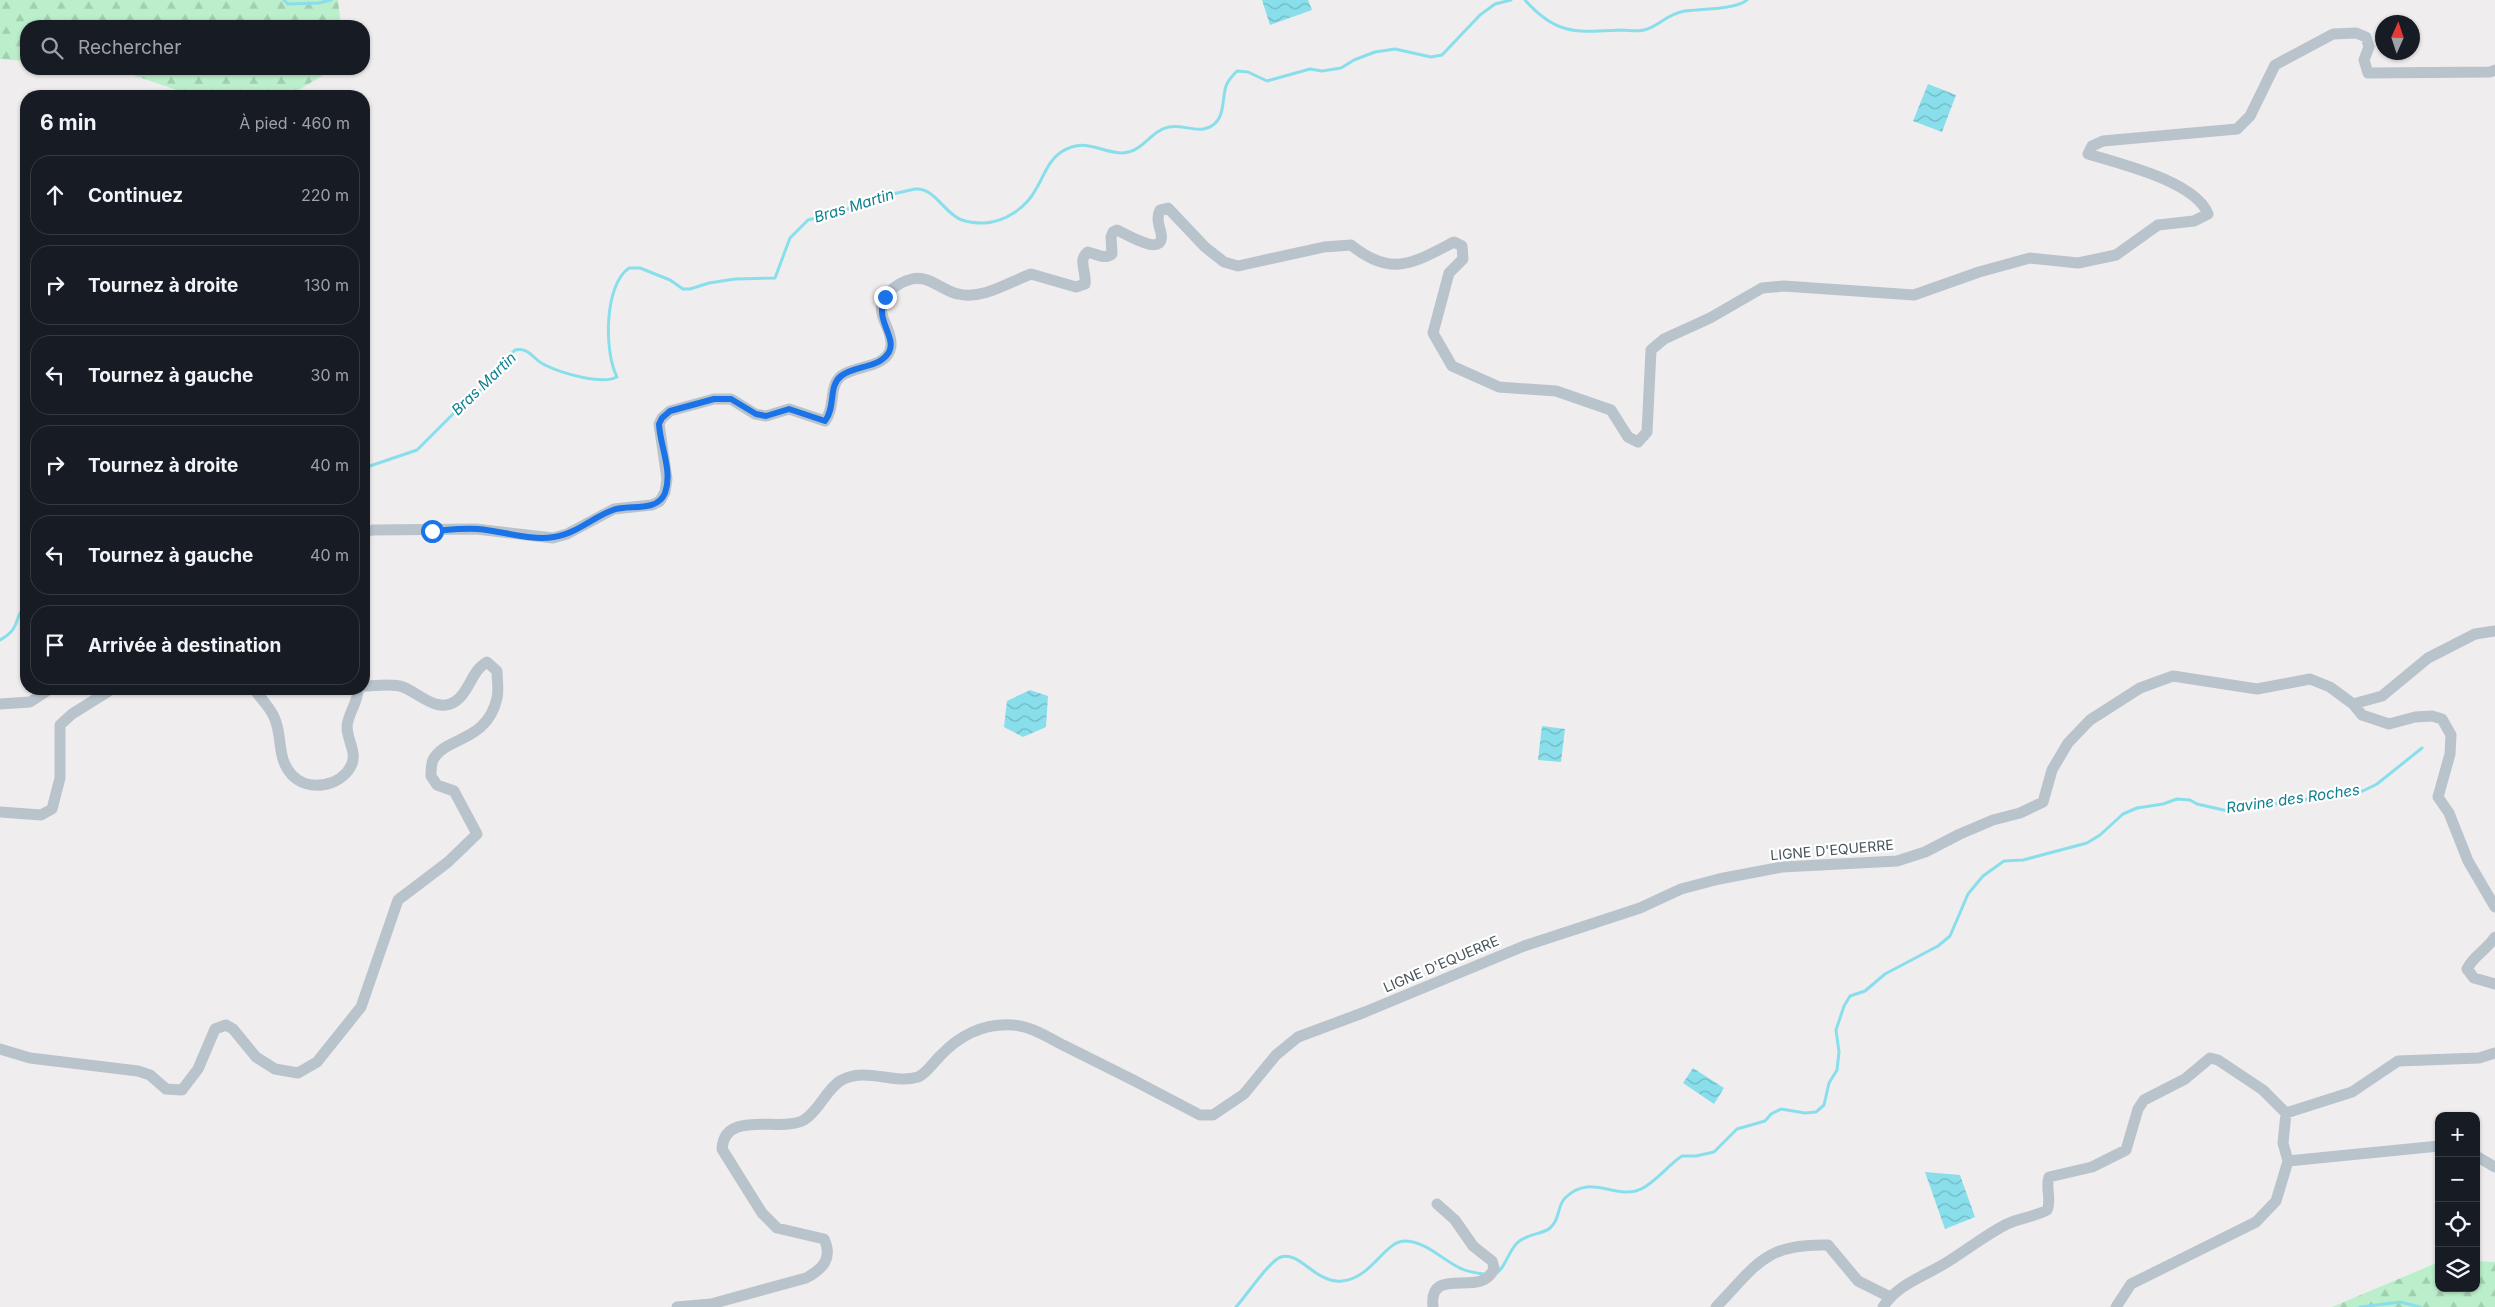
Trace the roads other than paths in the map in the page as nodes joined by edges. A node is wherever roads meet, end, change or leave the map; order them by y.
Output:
1 (2495, 70) edge
2 (370, 531) edge
3 (2495, 631) edge
4 (370, 686) edge
5 (41, 695) edge
6 (102, 695) edge
7 (258, 695) edge
8 (358, 695) edge
9 (0, 704) edge
10 (2354, 704) junction
11 (0, 812) edge
12 (2495, 907) edge
13 (2495, 937) edge
14 (2495, 984) edge
15 (0, 1049) edge
16 (2495, 1053) edge
17 (2286, 1113) junction
18 (2435, 1146) edge
19 (2478, 1157) edge
20 (2288, 1161) junction
21 (2495, 1167) edge
22 (1437, 1204) dead end
23 (1887, 1302) edge
24 (677, 1307) edge
25 (1433, 1307) edge
26 (1716, 1307) edge
27 (2116, 1307) edge

1 - 2 street
3 - 10 street
4 - 15 street
5 - 9 street
6 - 11 street
7 - 8 street
10 - 12 street
10 - 24 street, LIGNE D'EQUERRE
13 - 14 street
16 - 17 street
17 - 20 street
17 - 23 street
18 - 20 street
19 - 21 street
20 - 27 street
22 - 25 street
23 - 26 street

